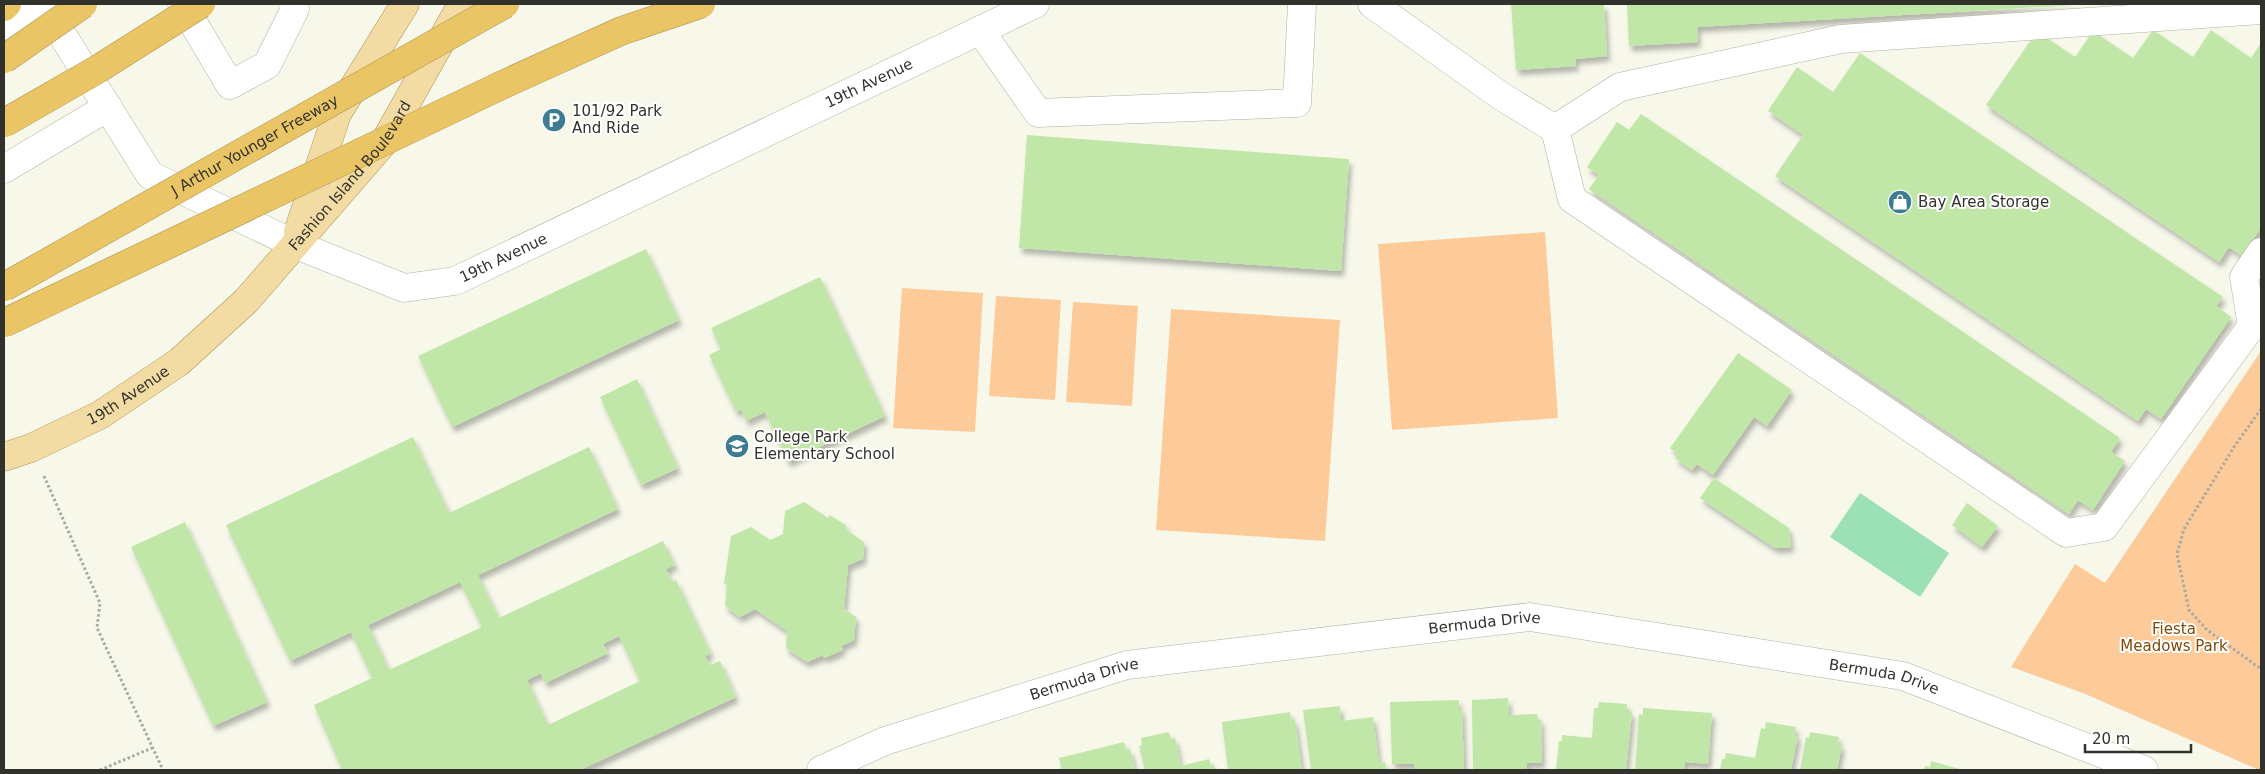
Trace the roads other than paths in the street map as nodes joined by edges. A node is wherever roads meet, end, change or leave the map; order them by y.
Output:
1 (7, 4) edge
2 (42, 4) edge
3 (83, 4) edge
4 (182, 4) edge
5 (201, 4) edge
6 (293, 4) edge
7 (405, 4) edge
8 (462, 4) edge
9 (505, 4) edge
10 (673, 4) edge
11 (701, 4) edge
12 (1035, 4) edge
13 (1302, 4) edge
14 (1372, 4) edge
15 (4, 7) edge
16 (2261, 10) edge
17 (4, 26) edge
18 (980, 30) junction
19 (4, 59) edge
20 (502, 85) junction
21 (108, 107) junction
22 (4, 123) edge
23 (1555, 129) junction
24 (4, 169) edge
25 (172, 186) junction
26 (294, 244) junction
27 (2261, 252) edge
28 (4, 282) edge
29 (4, 287) edge
30 (4, 323) edge
31 (4, 457) edge
32 (821, 770) edge
33 (2144, 770) edge

1 - 15 highway
2 - 17 street
2 - 21 street
3 - 19 highway, bridge
4 - 6 street
5 - 22 highway, bridge
7 - 26 main road, Fashion Island Boulevard
8 - 26 main road, Fashion Island Boulevard
9 - 29 highway, J Arthur Younger Freeway, bridge
10 - 20 street, bridge
11 - 20 highway, bridge
12 - 18 street, 19th Avenue
13 - 18 street
14 - 23 street
16 - 23 street
18 - 26 street, 19th Avenue
20 - 30 highway, bridge
21 - 24 street
21 - 25 street
23 - 27 street
25 - 26 street
25 - 28 street
26 - 31 main road, 19th Avenue
32 - 33 street, Bermuda Drive

